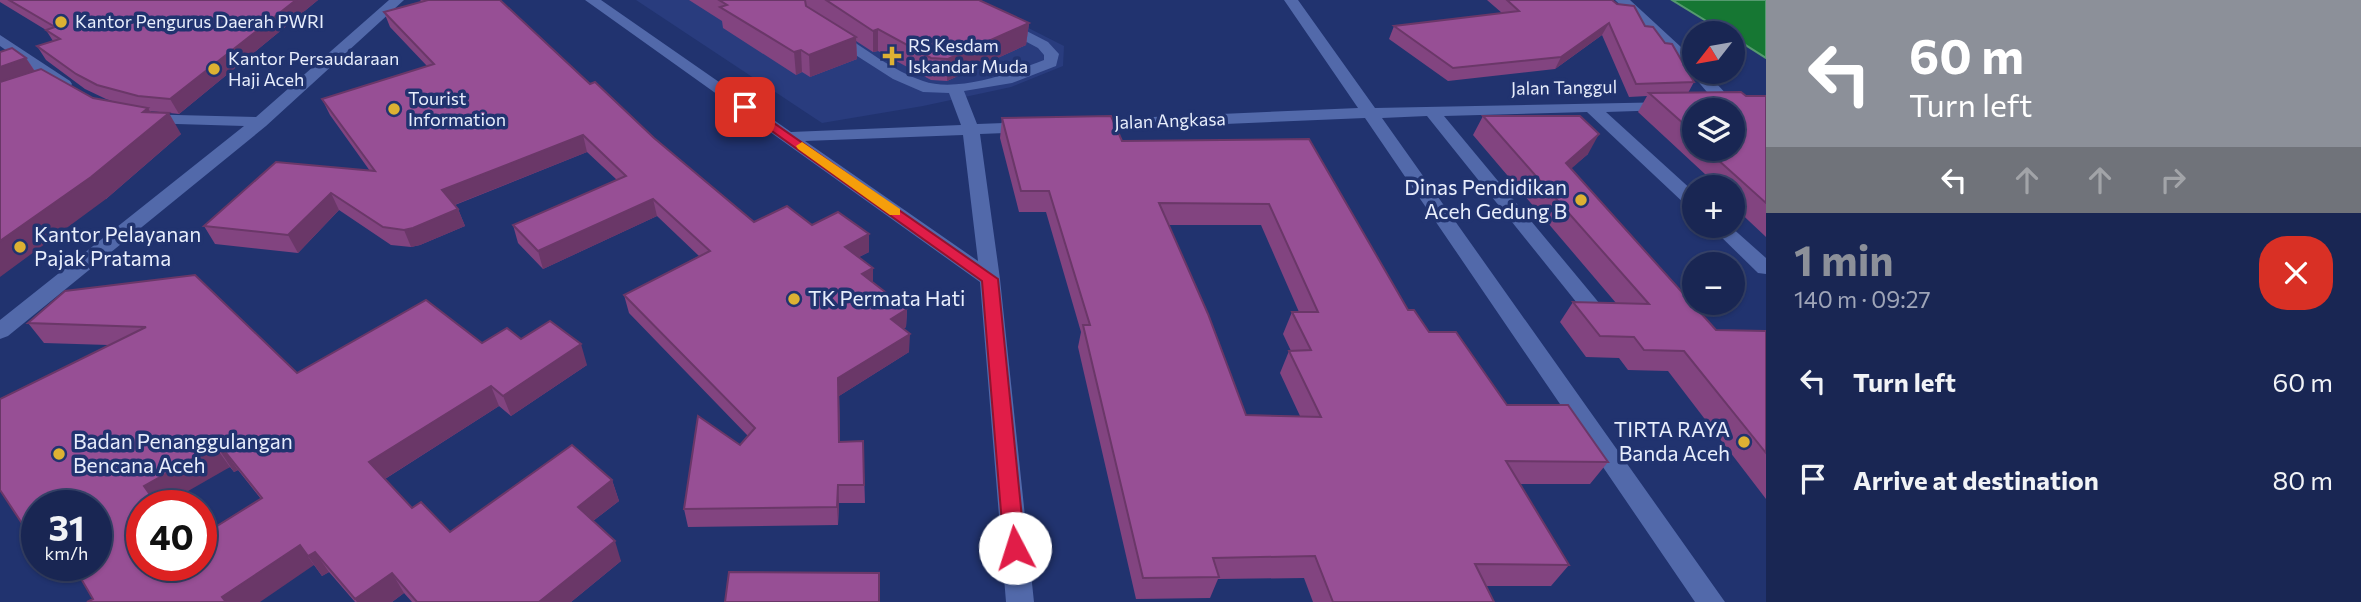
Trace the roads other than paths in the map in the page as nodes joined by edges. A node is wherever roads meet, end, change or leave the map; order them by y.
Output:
1 (397, 0) edge
2 (592, 0) edge
3 (955, 0) edge
4 (1291, 0) edge
5 (1622, 0) edge
6 (824, 29) edge
7 (0, 39) edge
8 (1682, 56) edge
9 (57, 80) junction
10 (1710, 84) edge
11 (955, 88) junction
12 (34, 89) edge
13 (79, 93) edge
14 (1591, 107) junction
15 (1430, 111) junction
16 (1368, 113) junction
17 (125, 116) edge
18 (260, 122) junction
19 (1067, 125) edge
20 (1039, 127) edge
21 (971, 129) junction
22 (789, 137) junction
23 (1682, 191) edge
24 (1733, 238) edge
25 (1765, 268) edge
26 (990, 279) junction
27 (1588, 303) edge
28 (0, 331) edge
29 (1020, 602) edge
30 (1711, 602) edge

1 - 18 street
2 - 22 street
3 - 11 street
4 - 16 street
5 - 8 street
6 - 11 street
7 - 9 street
9 - 12 street
9 - 13 street
10 - 14 street, Jalan Tanggul
11 - 21 street
14 - 15 street, Jalan Tanggul
14 - 23 street
15 - 16 street, Jalan Tanggul
15 - 27 street
16 - 19 street, Jalan Angkasa
16 - 30 street
17 - 18 street
18 - 28 street
20 - 21 street
21 - 22 street
21 - 26 street
22 - 26 street
24 - 25 street
26 - 29 street

